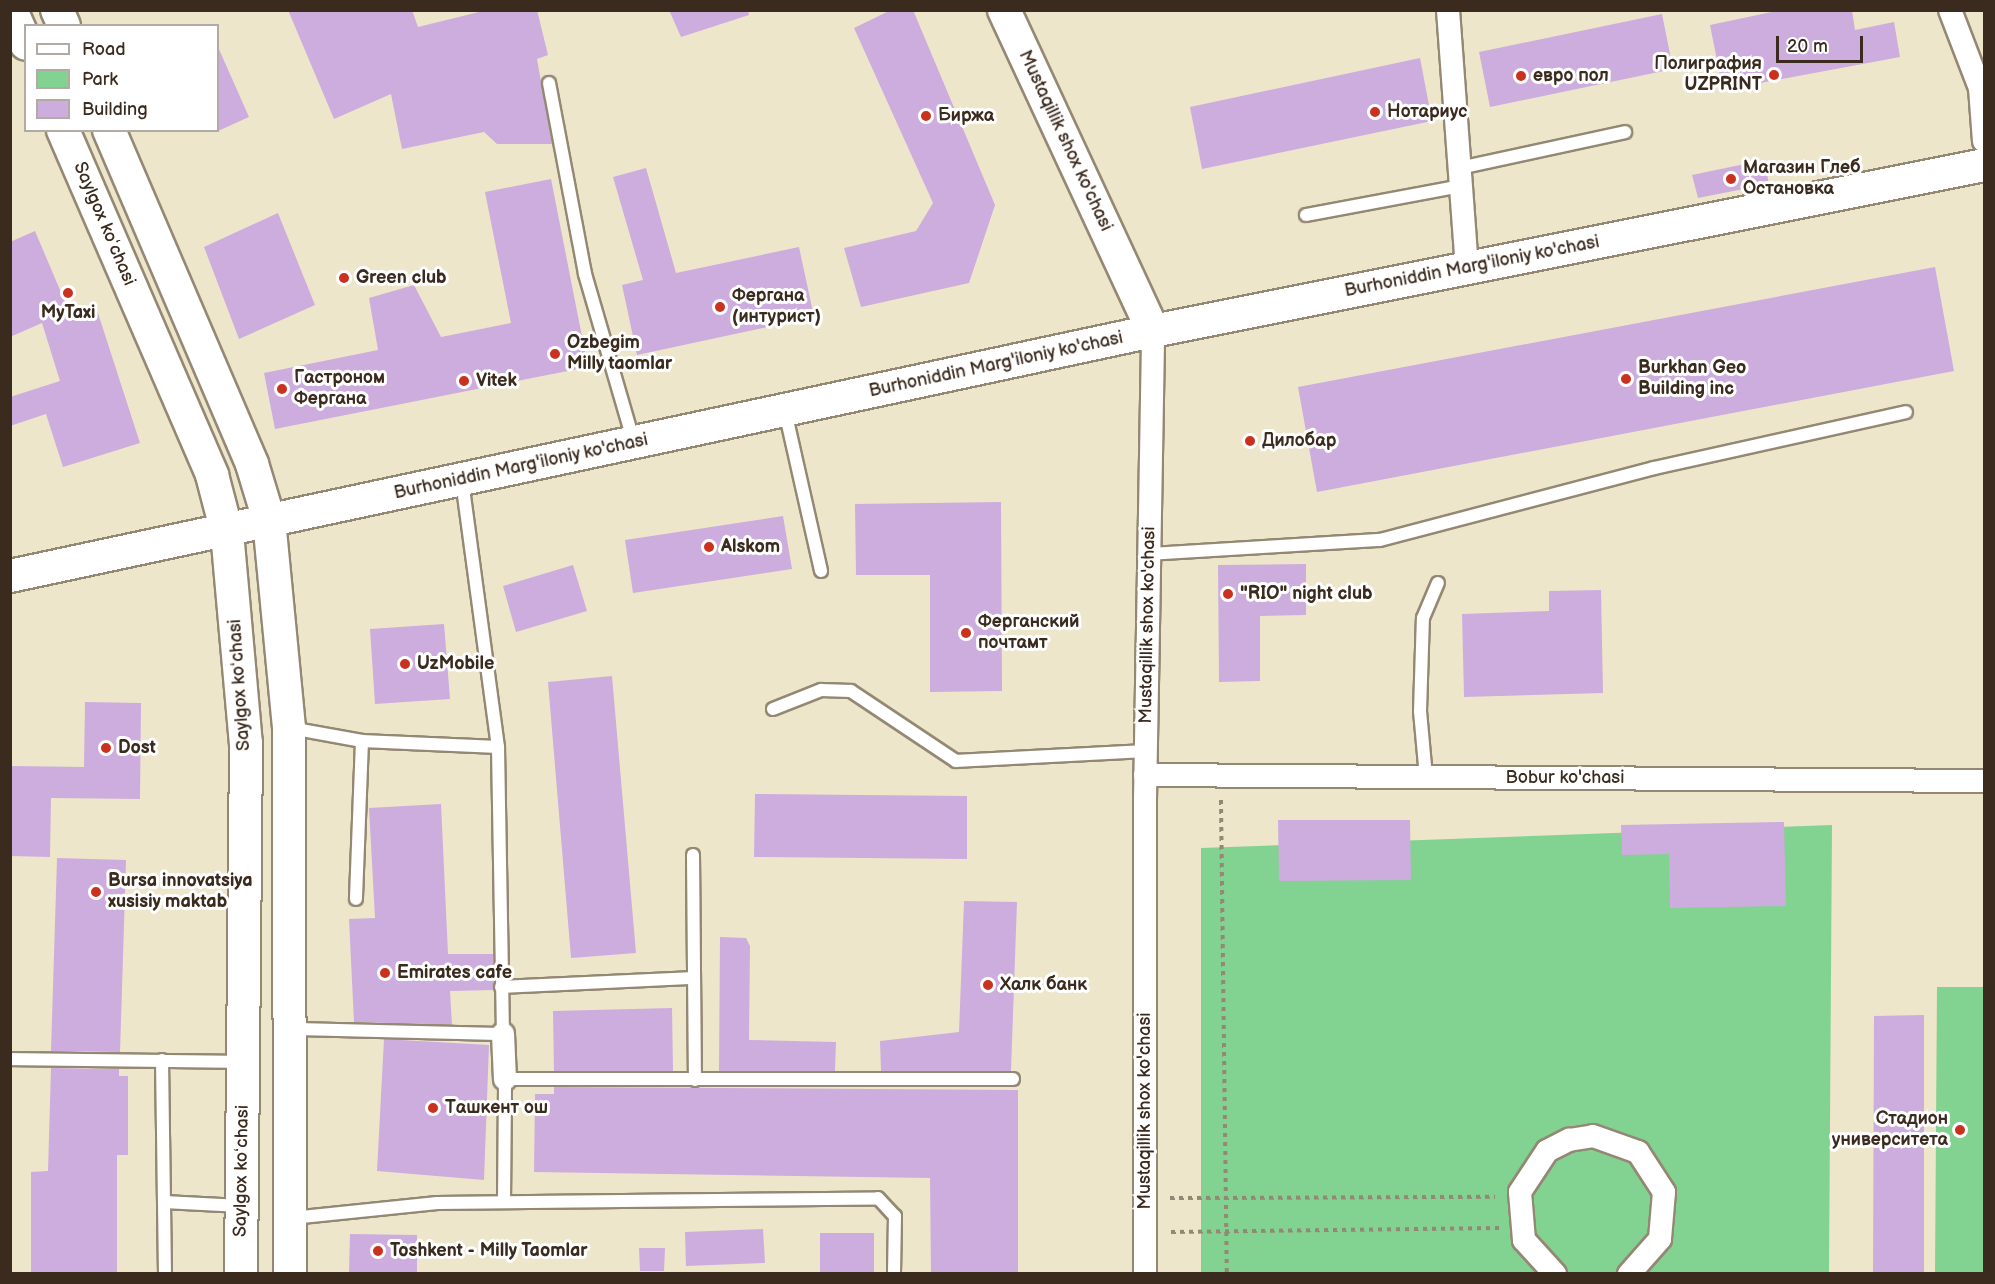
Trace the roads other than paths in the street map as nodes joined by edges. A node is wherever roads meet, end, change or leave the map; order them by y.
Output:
1 (11, 10) edge
2 (57, 10) edge
3 (1004, 10) edge
4 (1448, 10) edge
5 (1950, 10) edge
6 (63, 24) edge
7 (24, 39) edge
8 (549, 83) dead end
9 (64, 132) edge
10 (110, 132) edge
11 (1625, 132) dead end
12 (1984, 141) edge
13 (1984, 165) edge
14 (1460, 177) junction
15 (1306, 215) dead end
16 (1467, 268) junction
17 (1153, 331) junction
18 (784, 411) junction
19 (1906, 412) dead end
20 (634, 444) junction
21 (462, 480) junction
22 (269, 520) junction
23 (228, 532) junction
24 (1149, 554) junction
25 (821, 571) dead end
26 (10, 576) edge
27 (1438, 583) dead end
28 (773, 709) dead end
29 (289, 728) junction
30 (362, 741) junction
31 (498, 747) junction
32 (1146, 751) junction
33 (1145, 775) junction
34 (1426, 777) junction
35 (1984, 781) edge
36 (693, 855) dead end
37 (356, 900) dead end
38 (694, 978) junction
39 (501, 987) junction
40 (293, 1029) junction
41 (503, 1034) junction
42 (10, 1059) edge
43 (162, 1060) junction
44 (244, 1062) junction
45 (505, 1079) junction
46 (1013, 1079) dead end
47 (695, 1080) junction
48 (164, 1202) junction
49 (504, 1202) junction
50 (242, 1206) junction
51 (290, 1218) junction
52 (165, 1274) edge
53 (241, 1274) edge
54 (290, 1274) edge
55 (894, 1274) edge
56 (1145, 1274) edge
57 (1555, 1274) edge
58 (1629, 1274) edge

1 - 7 main road
2 - 6 main road
3 - 17 main road, Mustaqillik shox ko'chasi
4 - 14 street
5 - 12 street
8 - 20 lane
9 - 23 main road, Saylgox koʻchasi
10 - 22 main road
11 - 14 lane
13 - 16 main road, Burhoniddin Marg'iloniy ko'chasi
14 - 15 lane
14 - 16 street
16 - 17 main road, Burhoniddin Marg'iloniy ko'chasi
17 - 18 main road, Burhoniddin Marg'iloniy ko'chasi
17 - 24 street, Mustaqillik shox ko'chasi
18 - 20 main road, Burhoniddin Marg'iloniy ko'chasi
18 - 25 lane
19 - 24 lane
20 - 21 main road, Burhoniddin Marg'iloniy ko'chasi
21 - 22 main road, Burhoniddin Marg'iloniy ko'chasi
21 - 31 lane
22 - 23 main road, Burhoniddin Marg'iloniy ko'chasi
22 - 29 main road
23 - 26 main road, Burhoniddin Marg'iloniy ko'chasi
23 - 44 main road, Saylgox koʻchasi
24 - 32 street, Mustaqillik shox ko'chasi
27 - 34 lane
28 - 32 lane
29 - 30 lane
29 - 40 main road
30 - 31 lane
30 - 37 lane
31 - 39 lane
32 - 33 street, Mustaqillik shox ko'chasi
33 - 34 street, Bobur ko'chasi
33 - 56 street, Mustaqillik shox ko'chasi
34 - 35 street, Bobur ko'chasi
36 - 38 lane
38 - 39 lane
38 - 47 lane
39 - 41 lane
40 - 41 lane
40 - 51 main road
41 - 45 street
42 - 43 lane
43 - 44 lane
43 - 48 lane
44 - 50 main road, Saylgox koʻchasi
45 - 47 lane
45 - 49 lane
46 - 47 lane
48 - 50 lane
48 - 52 lane
49 - 51 lane
49 - 55 lane
50 - 53 main road, Saylgox koʻchasi
51 - 54 main road
57 - 58 street

